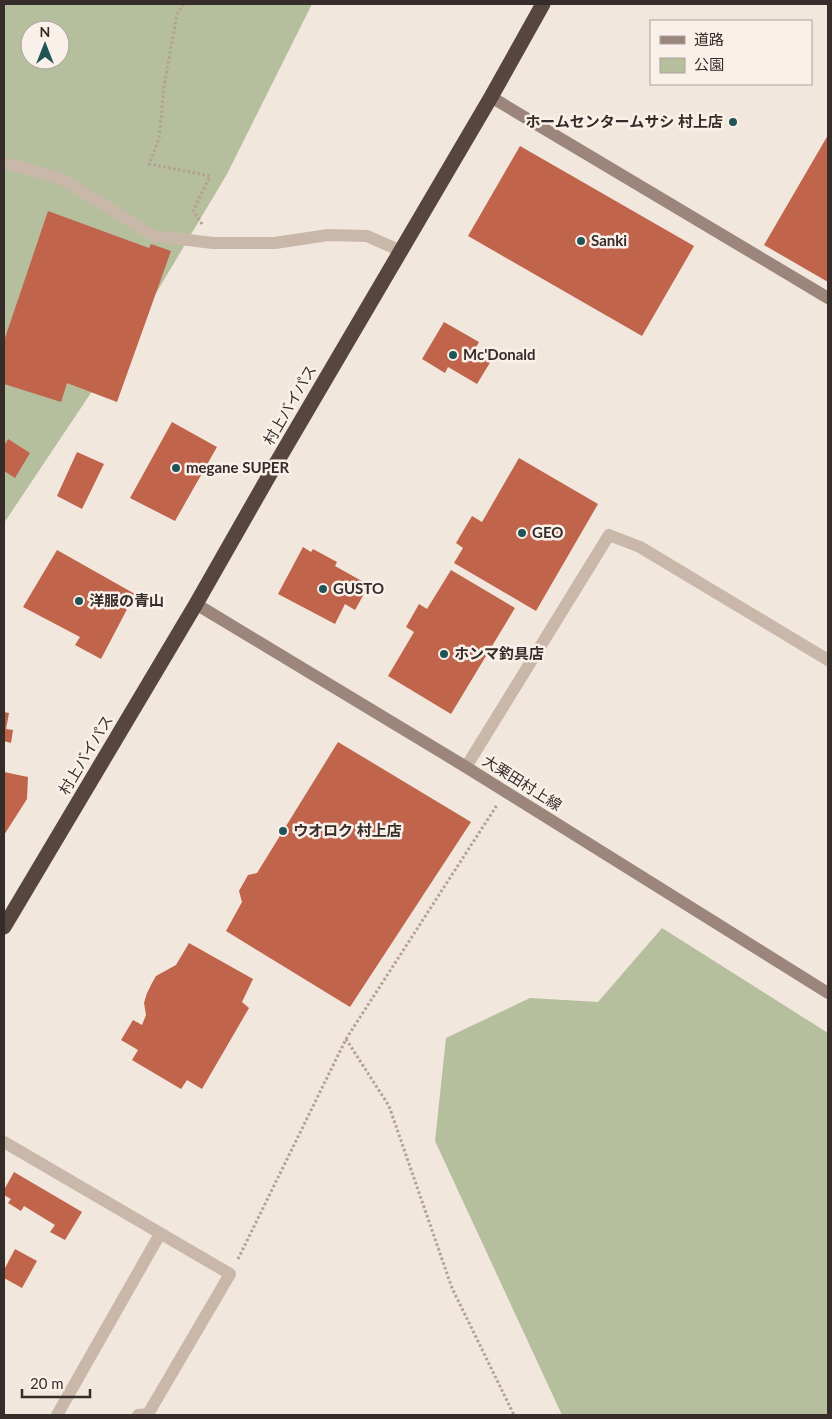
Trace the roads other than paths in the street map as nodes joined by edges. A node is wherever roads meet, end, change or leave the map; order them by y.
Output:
1 (543, 4) edge
2 (491, 97) junction
3 (9, 164) dead end
4 (401, 251) junction
5 (828, 298) edge
6 (196, 604) junction
7 (828, 660) edge
8 (466, 767) junction
9 (4, 927) edge
10 (828, 993) edge
11 (4, 1142) edge
12 (160, 1234) junction
13 (57, 1415) edge
14 (138, 1415) edge

1 - 2 highway, 村上バイパス
2 - 4 highway, 村上バイパス
2 - 5 main road
3 - 4 street
4 - 6 highway, 村上バイパス
6 - 8 main road, 大栗田村上線
6 - 9 highway, 村上バイパス
7 - 8 street
8 - 10 main road, 大栗田村上線
11 - 12 street
12 - 13 street
12 - 14 street

